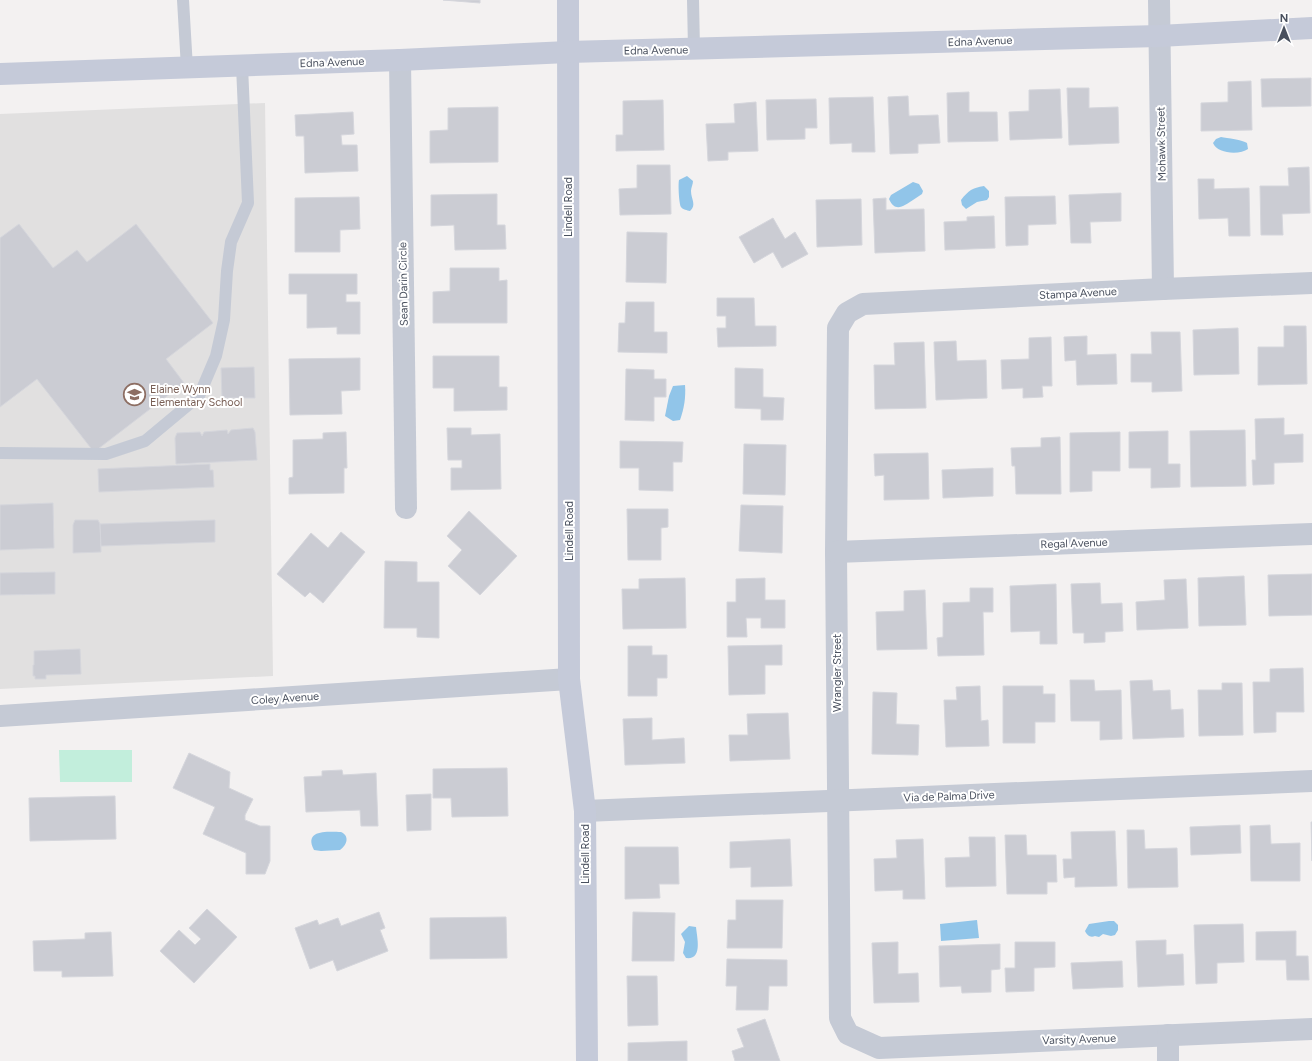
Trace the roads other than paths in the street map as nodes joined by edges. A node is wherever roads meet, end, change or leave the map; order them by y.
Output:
1 (183, 0) edge
2 (568, 0) edge
3 (693, 0) edge
4 (1159, 0) edge
5 (1312, 28) edge
6 (1160, 36) junction
7 (694, 49) junction
8 (568, 52) junction
9 (400, 60) junction
10 (242, 66) junction
11 (187, 68) junction
12 (0, 74) edge
13 (1312, 283) edge
14 (1162, 288) junction
15 (847, 313) joint
16 (0, 453) edge
17 (406, 508) dead end
18 (1312, 534) edge
19 (836, 552) junction
20 (569, 678) junction
21 (0, 716) edge
22 (1312, 781) edge
23 (838, 801) junction
24 (585, 811) junction
25 (1312, 1029) edge
26 (848, 1034) joint
27 (1168, 1036) junction
28 (587, 1061) edge
29 (1168, 1061) edge

1 - 11 lane
2 - 8 street, Lindell Road
3 - 7 lane
4 - 6 street, Mohawk Street
5 - 6 street, Edna Avenue
6 - 7 street, Edna Avenue
6 - 14 street, Mohawk Street
7 - 8 street, Edna Avenue
8 - 9 street, Edna Avenue
8 - 20 street, Lindell Road
9 - 10 street, Edna Avenue
9 - 17 street, Sean Darin Circle
10 - 11 street, Edna Avenue
10 - 16 lane
11 - 12 street, Edna Avenue
13 - 14 street, Stampa Avenue
14 - 15 street, Stampa Avenue
15 - 19 street, Wrangler Street
18 - 19 street, Regal Avenue
19 - 23 street, Wrangler Street
20 - 21 street, Coley Avenue
20 - 24 street, Lindell Road
22 - 23 street, Via de Palma Drive
23 - 24 street, Via de Palma Drive
23 - 26 street, Wrangler Street
24 - 28 street, Lindell Road
25 - 27 street, Varsity Avenue
26 - 27 street, Varsity Avenue
27 - 29 street

